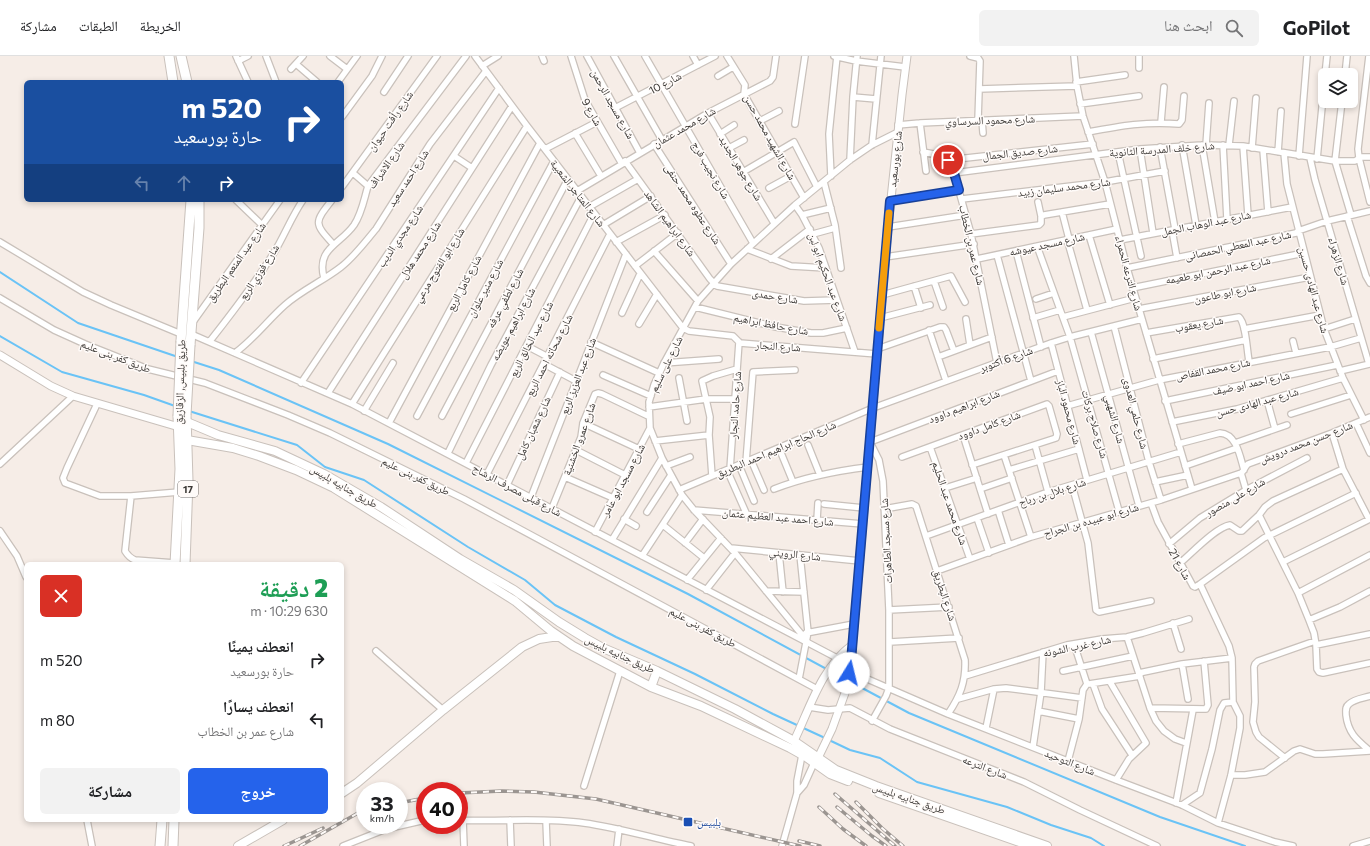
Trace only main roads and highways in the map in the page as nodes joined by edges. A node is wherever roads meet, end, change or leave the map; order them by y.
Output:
1 (170, 56) edge
2 (181, 56) edge
3 (173, 80) edge
4 (187, 80) edge
5 (191, 202) edge
6 (200, 202) edge
7 (184, 417) junction
8 (187, 440) junction
9 (379, 511) junction
10 (175, 562) edge
11 (185, 562) edge
12 (559, 622) junction
13 (551, 631) junction
14 (560, 637) junction
15 (657, 671) junction
16 (651, 687) junction
17 (816, 761) junction
18 (344, 792) edge
19 (162, 822) edge
20 (174, 822) edge
21 (280, 822) edge
22 (160, 846) edge
23 (173, 846) edge
24 (238, 846) edge
25 (1031, 846) edge
26 (1047, 846) edge

1 - 3 highway
2 - 4 highway
5 - 7 highway, طريق بلبيس, الزقازيق / 17, bridge
6 - 7 highway, طريق بلبيس, الزقازيق / 17, bridge
7 - 8 highway, طريق بلبيس, الزقازيق / 17
7 - 9 main road, طريق جنابيه بلبيس
7 - 10 highway, طريق بلبيس, الزقازيق / 17
8 - 9 main road, طريق جنابيه بلبيس
8 - 11 highway, طريق بلبيس, الزقازيق / 17
9 - 12 main road, طريق جنابيه بلبيس
9 - 13 main road, طريق جنابيه بلبيس
12 - 13 main road
12 - 15 main road, طريق جنابيه بلبيس
13 - 14 main road, طريق جنابيه بلبيس
14 - 16 main road, طريق جنابيه بلبيس
14 - 18 main road
15 - 16 main road
15 - 17 main road, طريق جنابيه بلبيس
16 - 17 main road, طريق جنابيه بلبيس
17 - 25 main road, طريق جنابيه بلبيس
17 - 26 main road, طريق جنابيه بلبيس
19 - 22 highway
20 - 23 highway
21 - 24 main road

